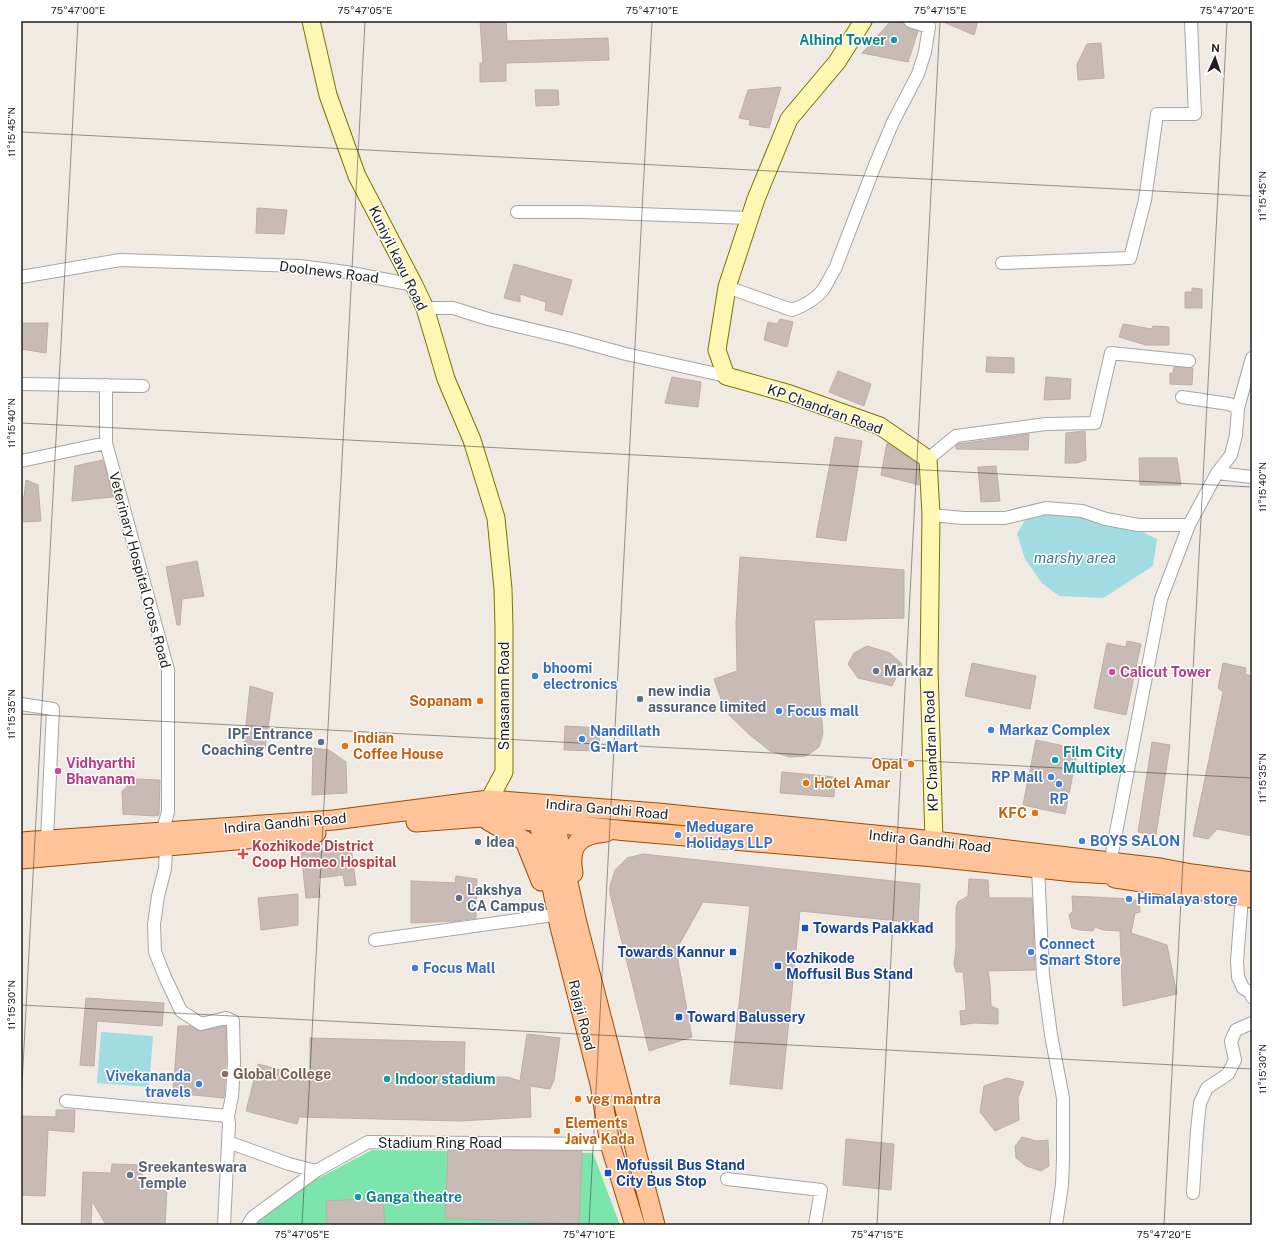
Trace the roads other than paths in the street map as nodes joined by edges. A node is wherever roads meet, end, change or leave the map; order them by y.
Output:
1 (311, 21) edge
2 (864, 21) edge
3 (910, 21) edge
4 (1192, 21) edge
5 (517, 212) dead end
6 (749, 218) junction
7 (1002, 263) dead end
8 (21, 278) edge
9 (414, 285) junction
10 (727, 287) junction
11 (425, 308) junction
12 (1252, 358) edge
13 (1189, 362) dead end
14 (726, 376) junction
15 (21, 384) edge
16 (106, 385) junction
17 (143, 386) dead end
18 (1182, 396) dead end
19 (1244, 404) edge
20 (106, 443) junction
21 (928, 459) junction
22 (21, 461) edge
23 (1217, 473) junction
24 (1252, 477) edge
25 (931, 515) junction
26 (1189, 525) junction
27 (503, 588) joint
28 (21, 704) edge
29 (548, 804) junction
30 (486, 809) junction
31 (547, 823) junction
32 (628, 831) junction
33 (47, 840) junction
34 (164, 840) junction
35 (934, 841) junction
36 (21, 842) edge
37 (1112, 853) junction
38 (21, 859) edge
39 (1073, 864) junction
40 (1038, 868) junction
41 (1252, 872) edge
42 (1249, 892) edge
43 (563, 922) junction
44 (375, 940) dead end
45 (1252, 998) edge
46 (1252, 1023) edge
47 (66, 1101) dead end
48 (228, 1116) junction
49 (228, 1142) junction
50 (610, 1144) junction
51 (316, 1171) junction
52 (727, 1179) dead end
53 (1194, 1193) dead end
54 (224, 1225) edge
55 (248, 1225) edge
56 (635, 1225) edge
57 (655, 1225) edge
58 (815, 1225) edge
59 (1056, 1225) edge

1 - 9 street, Kuniyil kavu Road
2 - 6 street
3 - 10 street
4 - 7 street
5 - 6 street
6 - 10 street
8 - 9 street, Doolnews Road
9 - 11 street, Kuniyil kavu Road
10 - 14 street
11 - 14 street
11 - 27 street, Kuniyil kavu Road
12 - 19 street
13 - 21 street
14 - 21 street, KP Chandran Road
15 - 16 street
16 - 17 street
16 - 20 street, Veterinary Hospital Cross Road
18 - 19 street
19 - 23 street
20 - 22 street
20 - 34 street, Veterinary Hospital Cross Road
21 - 25 street, KP Chandran Road
23 - 24 street
23 - 26 street
25 - 26 street
25 - 35 street, KP Chandran Road
26 - 37 street
27 - 30 street, Smasanam Road
28 - 33 street
29 - 30 main road, Indira Gandhi Road
29 - 31 main road, Rajaji Road
29 - 35 main road, Indira Gandhi Road
30 - 31 main road, Indira Gandhi Road
30 - 34 main road, Indira Gandhi Road
30 - 43 main road
31 - 32 main road, Indira Gandhi Road
31 - 43 main road, Rajaji Road
32 - 40 main road, Indira Gandhi Road
32 - 43 main road
33 - 34 main road, Indira Gandhi Road
33 - 36 main road, Indira Gandhi Road
34 - 38 main road, Indira Gandhi Road
34 - 48 street, Veterinary Hospital Cross Road
35 - 39 main road, Indira Gandhi Road
37 - 39 main road
37 - 41 main road
39 - 40 main road, Indira Gandhi Road
39 - 42 main road
39 - 42 main road, Indira Gandhi Road
40 - 59 street
42 - 45 street
43 - 44 street
43 - 50 main road, Rajaji Road
43 - 57 main road
46 - 53 street
47 - 48 street
48 - 49 street
49 - 51 street
49 - 54 street
50 - 51 street, Stadium Ring Road
50 - 56 main road, Rajaji Road
51 - 55 street, Stadium Ring Road
52 - 58 street

